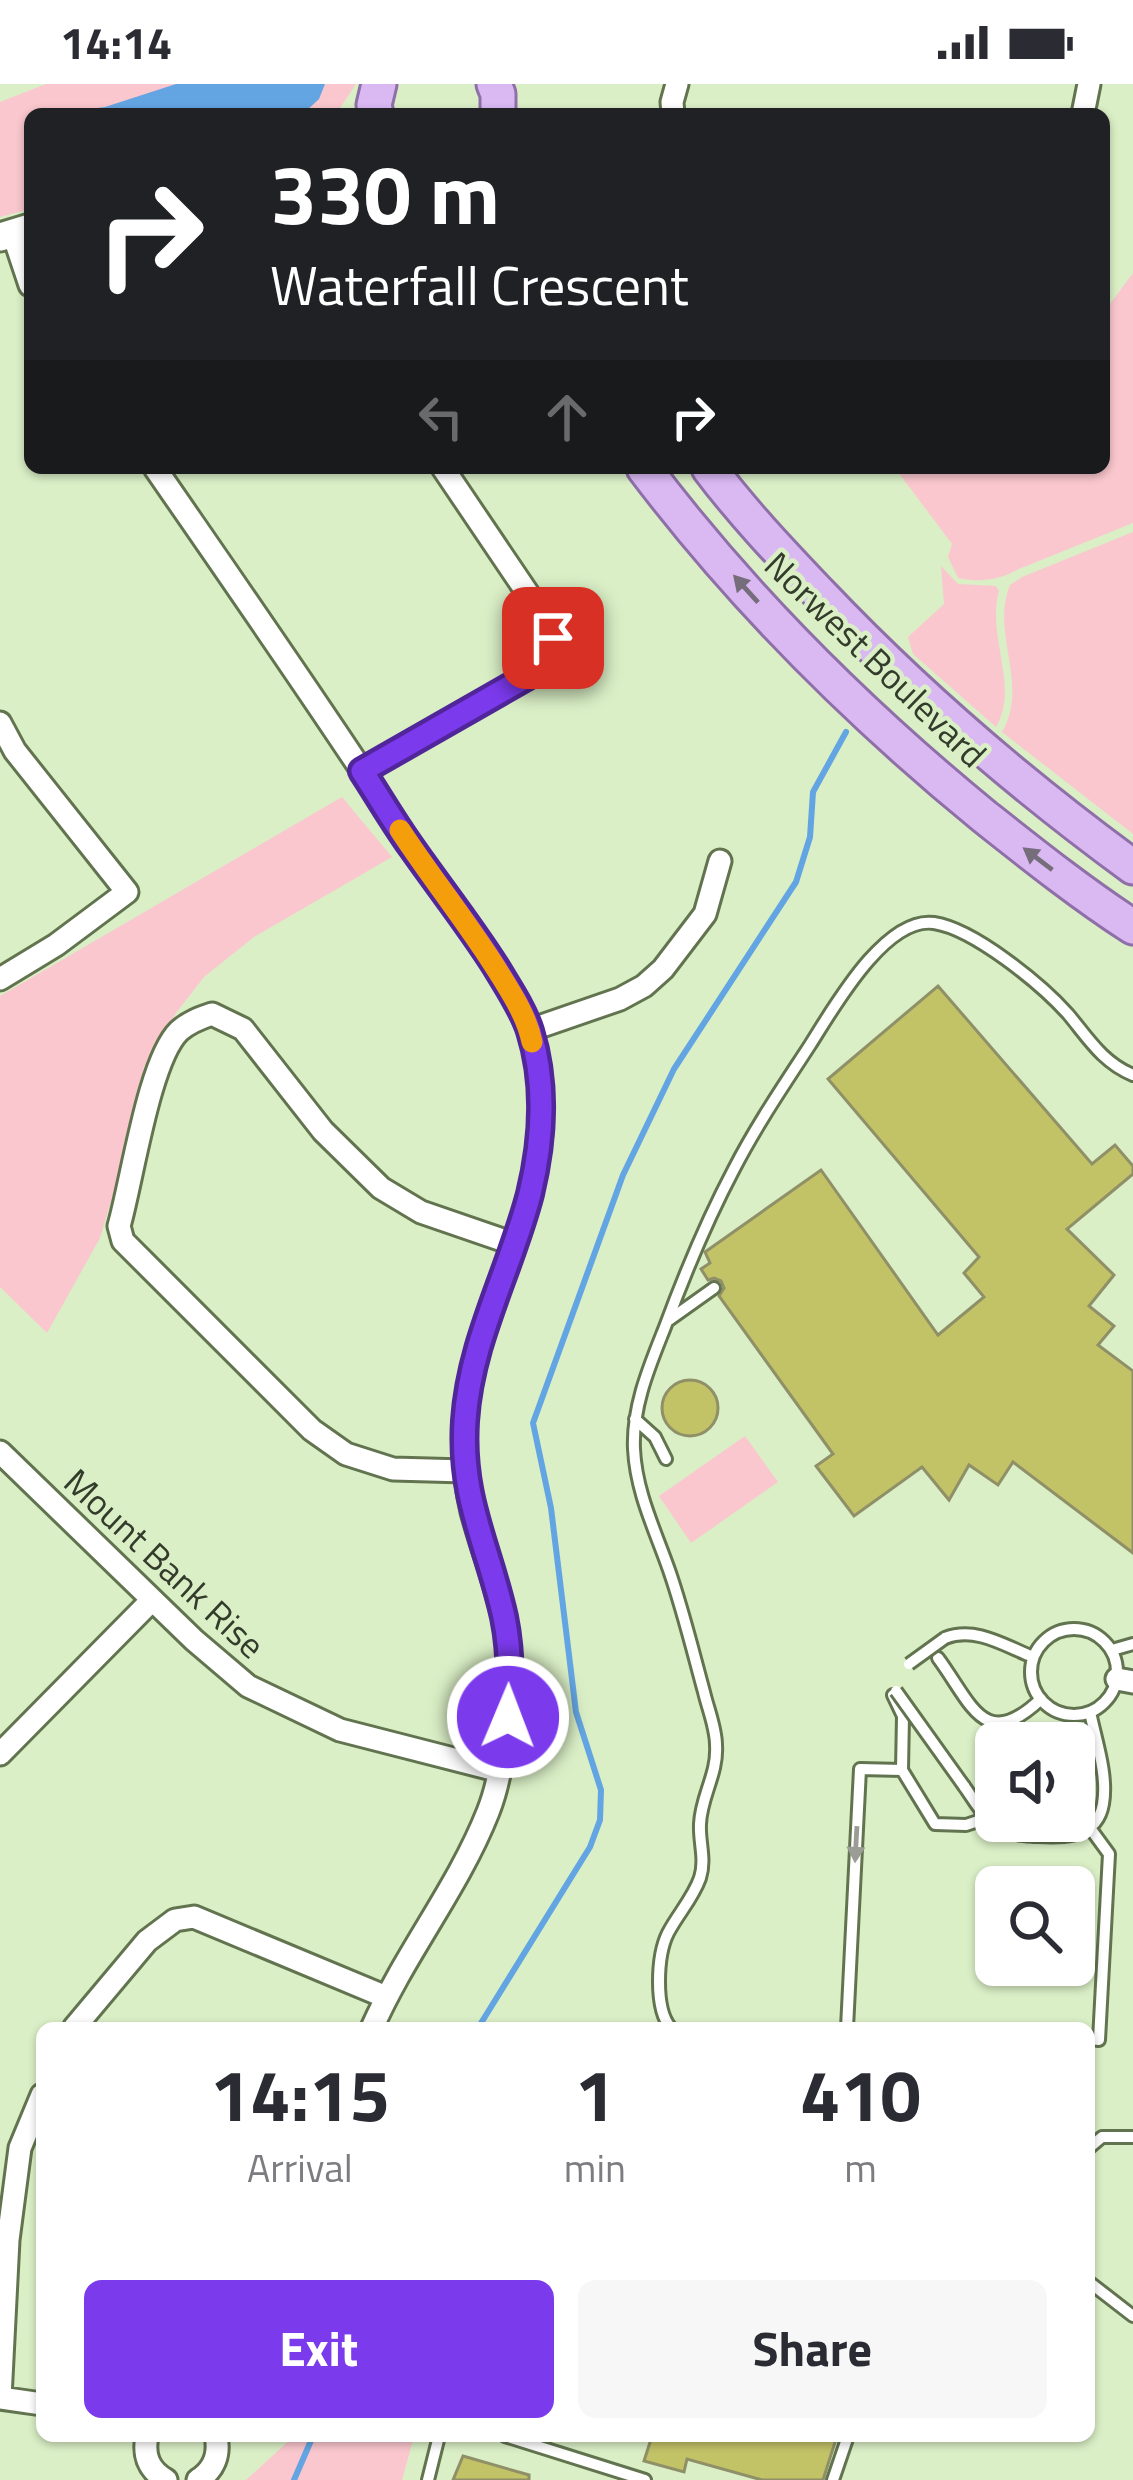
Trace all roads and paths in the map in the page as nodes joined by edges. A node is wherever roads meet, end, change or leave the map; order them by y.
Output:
1 (14, 233) edge
2 (24, 266) edge
3 (159, 474) edge
4 (446, 474) edge
5 (648, 474) edge
6 (714, 474) edge
7 (0, 723) edge
8 (362, 771) junction
9 (720, 861) dead end
10 (1133, 868) edge
11 (1133, 927) edge
12 (0, 979) edge
13 (530, 1030) junction
14 (1133, 1075) edge
15 (514, 1244) junction
16 (714, 1288) dead end
17 (666, 1322) junction
18 (635, 1419) junction
19 (0, 1452) edge
20 (666, 1459) dead end
21 (465, 1471) junction
22 (152, 1600) junction
23 (1133, 1644) edge
24 (1112, 1650) junction
25 (938, 1658) dead end
26 (1034, 1658) junction
27 (909, 1664) dead end
28 (1125, 1681) edge
29 (1041, 1700) junction
30 (1090, 1712) junction
31 (1092, 1722) edge
32 (1095, 1737) edge
33 (0, 1754) edge
34 (902, 1770) junction
35 (500, 1771) junction
36 (975, 1801) edge
37 (1095, 1820) edge
38 (975, 1822) edge
39 (1095, 1835) edge
40 (386, 1997) junction
41 (79, 2022) edge
42 (375, 2022) edge
43 (665, 2022) edge
44 (847, 2022) edge
45 (1095, 2040) edge
46 (36, 2110) edge
47 (1133, 2137) edge
48 (1095, 2143) edge
49 (1095, 2287) edge
50 (1133, 2316) edge
51 (0, 2398) edge
52 (36, 2403) edge
53 (147, 2442) edge
54 (217, 2442) edge
55 (438, 2442) edge
56 (524, 2442) edge
57 (846, 2442) edge
58 (166, 2480) edge
59 (197, 2480) edge
60 (428, 2480) edge
61 (645, 2480) edge
62 (833, 2480) edge

1 - 2 street
3 - 8 street
4 - 8 street
11 -> 5 main road, Norwest Boulevard
6 - 10 main road, Norwest Boulevard
7 - 12 street
8 - 13 street
9 - 13 street
13 - 15 street
14 - 17 lane
15 - 21 street
15 - 21 street
16 - 17 lane
17 - 18 lane
18 - 20 lane
18 - 43 lane
19 - 22 street, Mount Bank Rise
21 - 35 street
22 - 33 street
22 - 35 street, Mount Bank Rise
23 - 24 lane
24 - 26 lane
24 - 28 lane
25 - 29 lane
26 - 27 lane, bridge
26 - 29 lane
28 - 30 lane
29 - 30 lane
30 - 31 lane
32 - 37 lane
34 - 36 lane, bridge
34 - 38 lane
34 -> 44 lane
35 - 40 street
39 - 45 lane
40 - 41 street
40 - 42 street
46 - 51 street
47 - 48 lane
49 - 50 lane
51 - 52 street
53 - 58 street
54 - 59 street
55 - 60 lane
56 - 61 lane
57 - 62 lane

